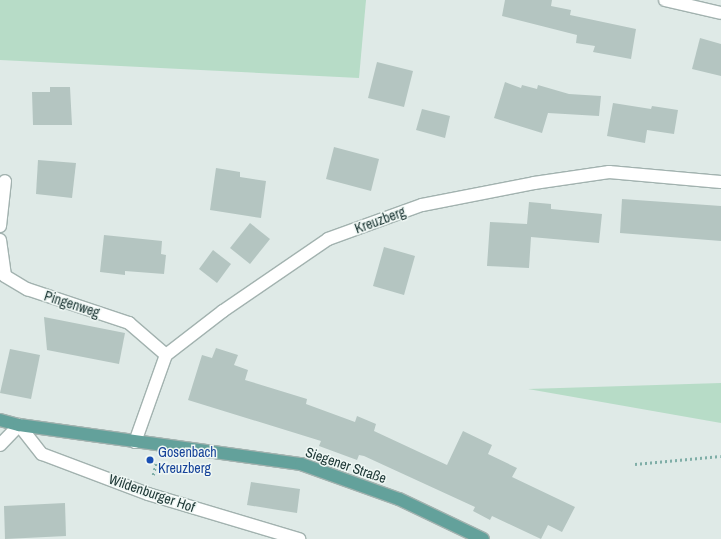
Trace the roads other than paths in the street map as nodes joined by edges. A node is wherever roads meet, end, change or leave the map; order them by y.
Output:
1 (665, 0) edge
2 (721, 13) edge
3 (5, 181) dead end
4 (721, 182) edge
5 (0, 226) edge
6 (0, 240) edge
7 (166, 355) junction
8 (0, 420) edge
9 (18, 425) junction
10 (135, 442) junction
11 (0, 445) edge
12 (299, 539) edge
13 (483, 539) edge

1 - 2 street
3 - 5 street
4 - 7 street, Kreuzberg
6 - 7 street, Pingenweg
7 - 10 street
8 - 9 main road, Siegener Straße
9 - 10 main road, Siegener Straße
9 - 11 street
9 - 12 street, Wildenburger Hof
10 - 13 main road, Siegener Straße

